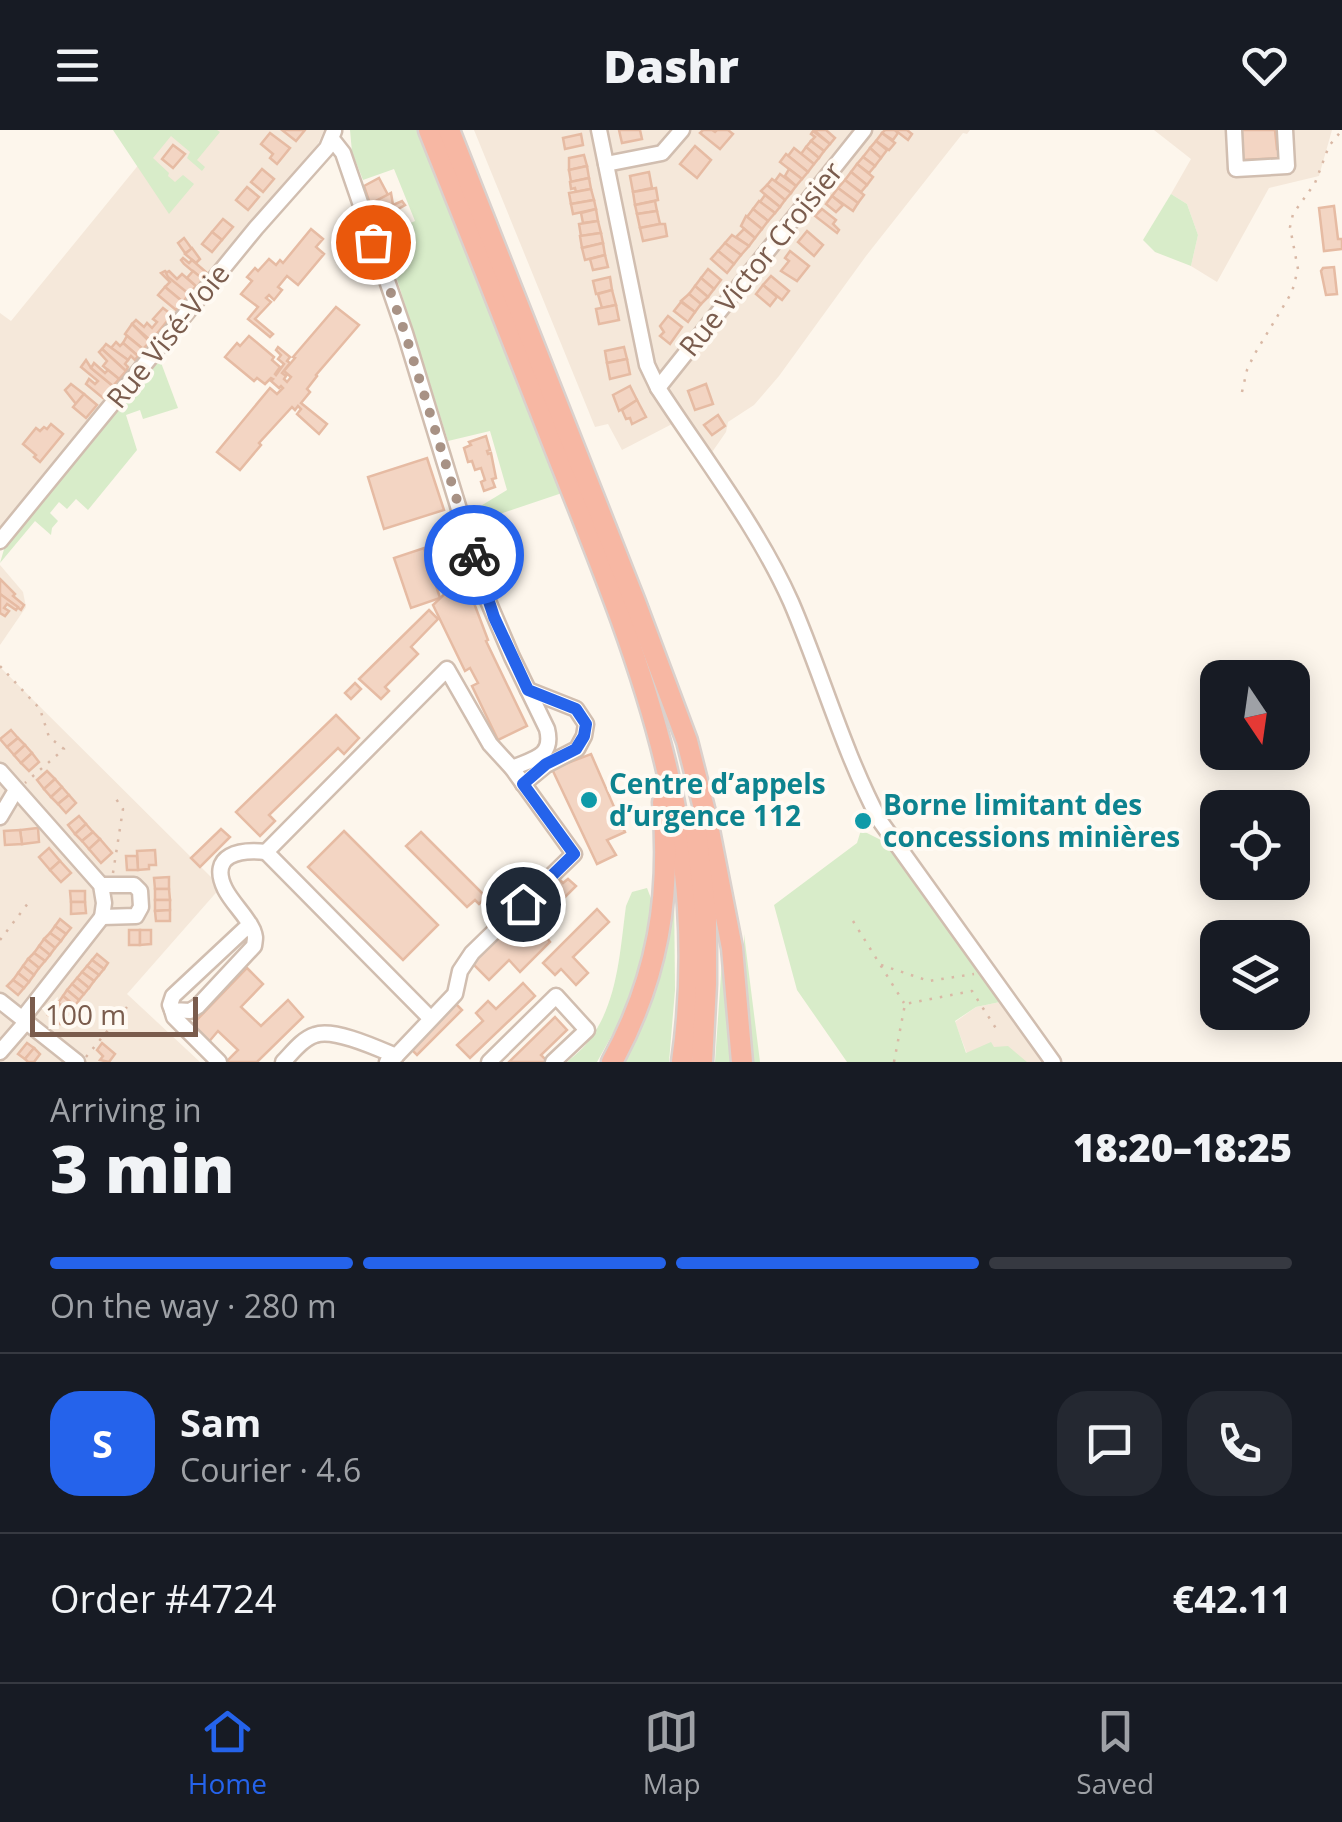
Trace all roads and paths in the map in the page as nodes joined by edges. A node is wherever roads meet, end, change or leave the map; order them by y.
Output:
1 (429, 130) edge
2 (449, 130) edge
3 (599, 130) edge
4 (682, 130) edge
5 (864, 130) edge
6 (1234, 130) edge
7 (1285, 130) edge
8 (1342, 130) edge
9 (333, 134) edge
10 (606, 164) junction
11 (658, 388) junction
12 (1242, 392) dead end
13 (0, 541) edge
14 (0, 666) edge
15 (531, 696) junction
16 (671, 702) junction
17 (584, 736) junction
18 (550, 741) junction
19 (665, 756) junction
20 (512, 768) junction
21 (0, 771) edge
22 (523, 784) junction
23 (16, 790) junction
24 (116, 799) dead end
25 (0, 817) edge
26 (266, 852) junction
27 (106, 885) junction
28 (29, 902) dead end
29 (102, 918) junction
30 (853, 921) dead end
31 (250, 924) junction
32 (0, 940) edge
33 (881, 965) junction
34 (980, 974) dead end
35 (0, 1001) edge
36 (905, 1004) junction
37 (128, 1007) dead end
38 (172, 1010) junction
39 (431, 1019) junction
40 (24, 1020) junction
41 (997, 1030) dead end
42 (0, 1052) edge
43 (392, 1059) edge
44 (1049, 1060) edge
45 (79, 1062) edge
46 (219, 1062) edge
47 (283, 1062) edge
48 (490, 1062) edge
49 (553, 1062) edge
50 (612, 1062) edge
51 (682, 1062) edge
52 (702, 1062) edge
53 (742, 1062) edge
54 (894, 1062) edge

1 - 19 highway
2 - 16 highway
3 - 10 street
4 - 10 street
5 - 11 street, Rue Victor Croisier
6 - 7 street
8 - 12 path
9 - 13 street, Rue Visé-Voie
9 - 15 street
10 - 11 street
11 - 44 street
14 - 23 path
15 - 17 street
15 - 18 street
16 - 52 highway
16 - 53 highway
17 - 18 street
17 - 22 street
18 - 20 street
19 - 50 highway
19 - 51 highway
20 - 22 street
20 - 26 street
21 - 23 street
22 - 39 street
23 - 25 street
23 - 27 street
24 - 27 path
26 - 31 street
26 - 39 street
27 - 29 street
27 - 29 street
28 - 32 path
29 - 40 street
30 - 33 path
31 - 38 street
31 - 38 street
33 - 34 path
33 - 36 path
35 - 40 street
36 - 41 path
36 - 54 path
37 - 45 path
38 - 46 street
39 - 43 street
40 - 42 street
40 - 45 street
43 - 47 street
48 - 49 street

